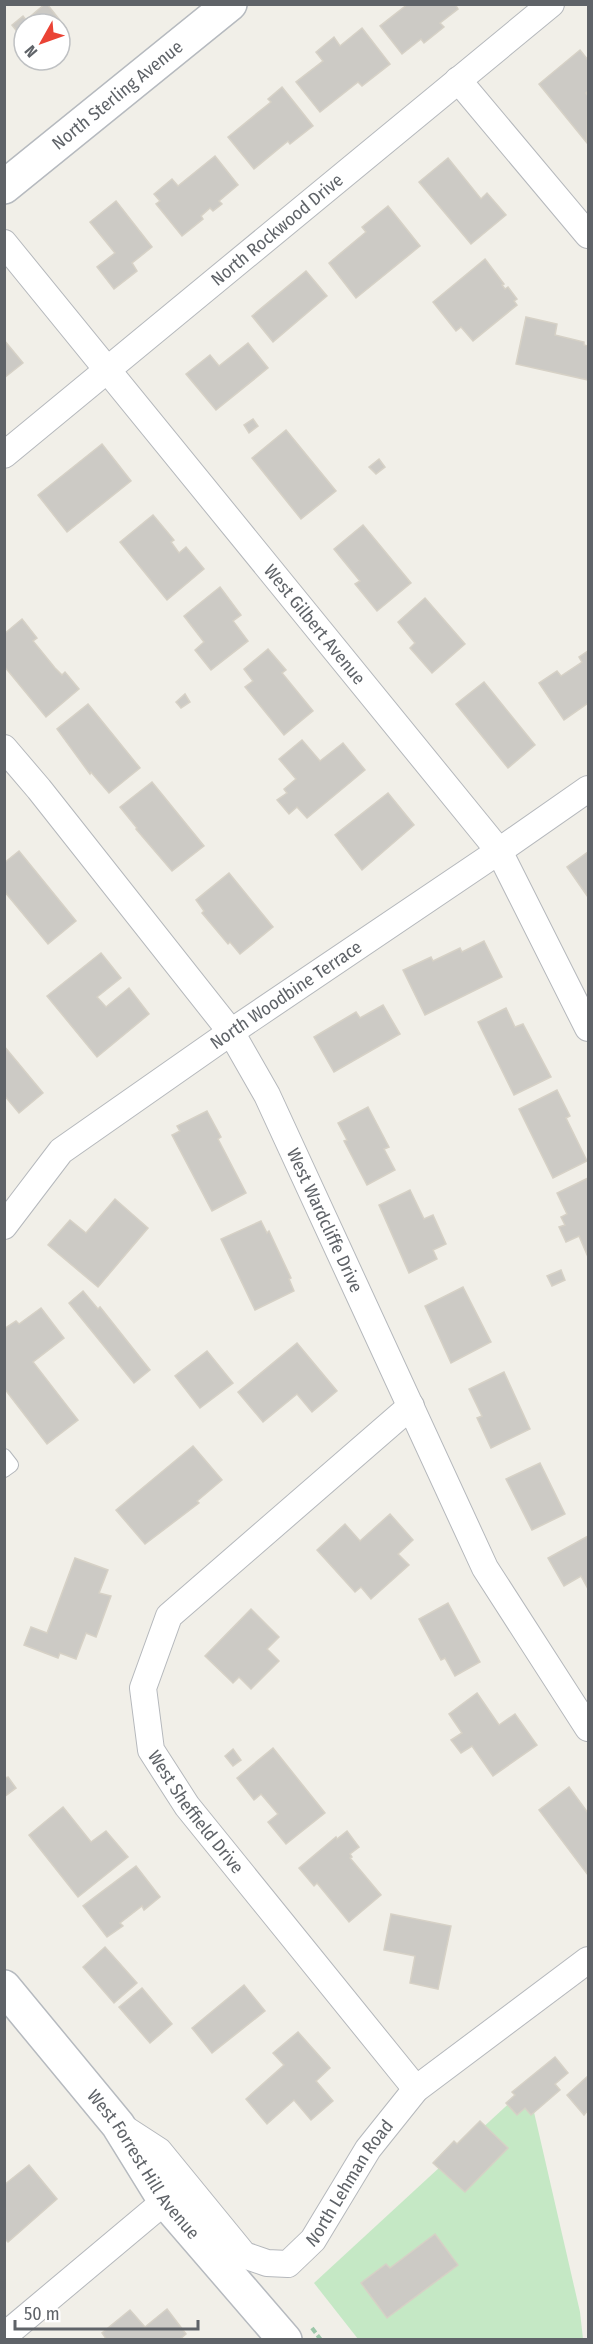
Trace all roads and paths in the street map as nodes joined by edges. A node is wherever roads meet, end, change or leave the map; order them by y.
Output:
1 (230, 4) edge
2 (551, 4) edge
3 (458, 80) junction
4 (4, 187) edge
5 (588, 235) edge
6 (4, 243) edge
7 (109, 371) junction
8 (4, 455) edge
9 (4, 748) edge
10 (588, 789) edge
11 (499, 852) junction
12 (588, 1028) edge
13 (231, 1032) junction
14 (4, 1226) edge
15 (411, 1406) junction
16 (4, 1456) edge
17 (4, 1470) edge
18 (588, 1728) edge
19 (588, 1960) edge
20 (4, 1987) edge
21 (416, 2089) junction
22 (118, 2125) junction
23 (165, 2200) junction
24 (4, 2336) edge
25 (285, 2340) edge

1 - 4 street, North Sterling Avenue
2 - 3 street, North Rockwood Drive
3 - 5 street
3 - 7 street, North Rockwood Drive
6 - 7 street, West Gilbert Avenue
7 - 8 street, North Rockwood Drive
7 - 11 street, West Gilbert Avenue
9 - 13 street, West Wardcliffe Drive
10 - 11 street, North Woodbine Terrace
11 - 12 street, West Gilbert Avenue
11 - 13 street, North Woodbine Terrace
13 - 14 street, North Woodbine Terrace
13 - 15 street, West Wardcliffe Drive
15 - 18 street, West Wardcliffe Drive
15 - 21 street, West Sheffield Drive
16 - 17 lane
19 - 21 street, North Lehman Road
20 - 22 street, West Forrest Hill Avenue
21 - 22 street, North Lehman Road
22 - 23 street, West Forrest Hill Avenue
23 - 24 street
23 - 25 street, West Forrest Hill Avenue

